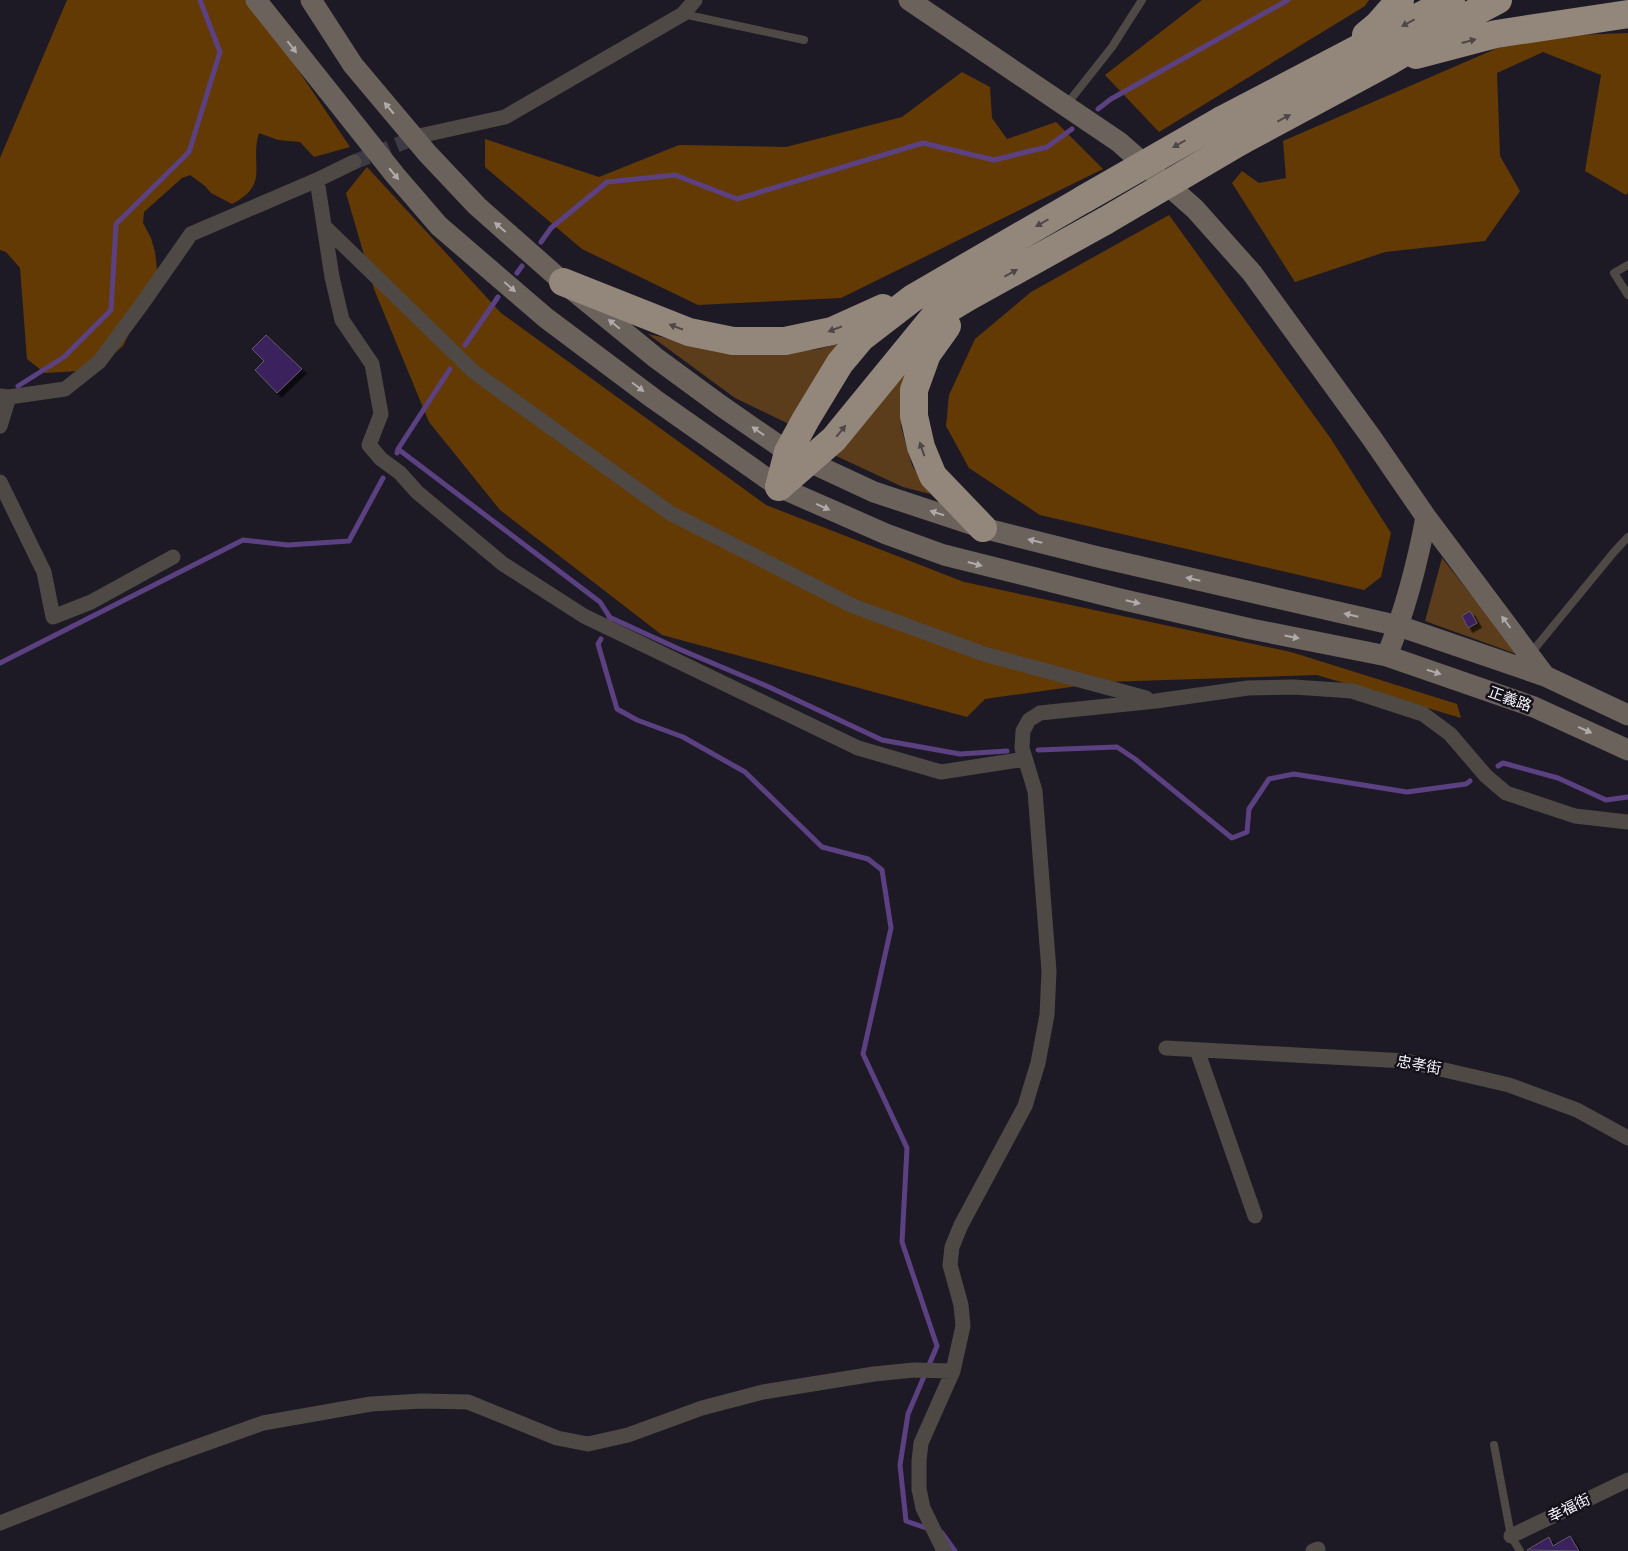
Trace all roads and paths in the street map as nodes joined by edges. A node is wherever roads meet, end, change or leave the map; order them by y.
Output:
1 (311, 0) edge
2 (695, 0) edge
3 (909, 0) edge
4 (1142, 0) edge
5 (1400, 0) edge
6 (1451, 0) edge
7 (1498, 0) edge
8 (265, 3) edge
9 (683, 14) junction
10 (1628, 14) edge
11 (804, 40) dead end
12 (1334, 61) junction
13 (1388, 62) junction
14 (1066, 106) junction
15 (419, 136) tunnel mouth
16 (354, 162) tunnel mouth
17 (317, 180) junction
18 (324, 226) junction
19 (1628, 265) edge
20 (563, 282) junction
21 (1628, 295) edge
22 (968, 297) junction
23 (913, 298) junction
24 (5, 397) edge
25 (0, 426) edge
26 (798, 457) junction
27 (0, 482) edge
28 (779, 487) junction
29 (1426, 516) junction
30 (983, 528) junction
31 (1628, 538) edge
32 (173, 557) dead end
33 (1399, 626) junction
34 (1530, 654) junction
35 (1387, 656) junction
36 (1545, 676) junction
37 (1156, 701) junction
38 (1628, 715) edge
39 (1628, 750) edge
40 (1025, 759) junction
41 (1628, 822) edge
42 (1166, 1048) dead end
43 (1197, 1050) junction
44 (1628, 1138) edge
45 (1255, 1216) dead end
46 (946, 1371) junction
47 (1494, 1444) dead end
48 (1628, 1480) edge
49 (0, 1523) edge
50 (1511, 1536) junction
51 (944, 1550) edge
52 (1520, 1551) edge

20 -> 1 main road
2 - 9 street
3 - 14 main road
4 - 14 lane
5 - 12 highway
6 -> 12 highway
7 - 13 highway
8 -> 28 main road, 正義路
9 - 11 lane
9 - 15 street
13 -> 10 highway
12 -> 23 highway, bridge
22 -> 13 highway, bridge
14 - 29 main road
16 - 17 street
17 - 18 street
17 - 24 street
18 - 37 street
18 - 40 street
19 - 21 lane
23 -> 20 highway
26 -> 20 main road
26 -> 22 highway
30 -> 22 highway
23 - 26 highway
24 - 25 street
26 - 28 highway
30 -> 26 main road
27 - 32 street
28 -> 35 main road, 正義路
29 - 33 main road
34 -> 29 main road
33 -> 30 main road
31 - 34 lane
33 - 35 main road
33 - 36 main road
34 - 36 main road
35 -> 39 main road, 正義路
36 - 38 main road
37 - 40 street
37 - 41 street
40 - 46 street
42 - 43 street, 忠孝街
43 - 44 street, 忠孝街
43 - 45 street
46 - 49 street
46 - 51 street
47 - 50 lane
48 - 50 street, 幸福街
50 - 52 lane

